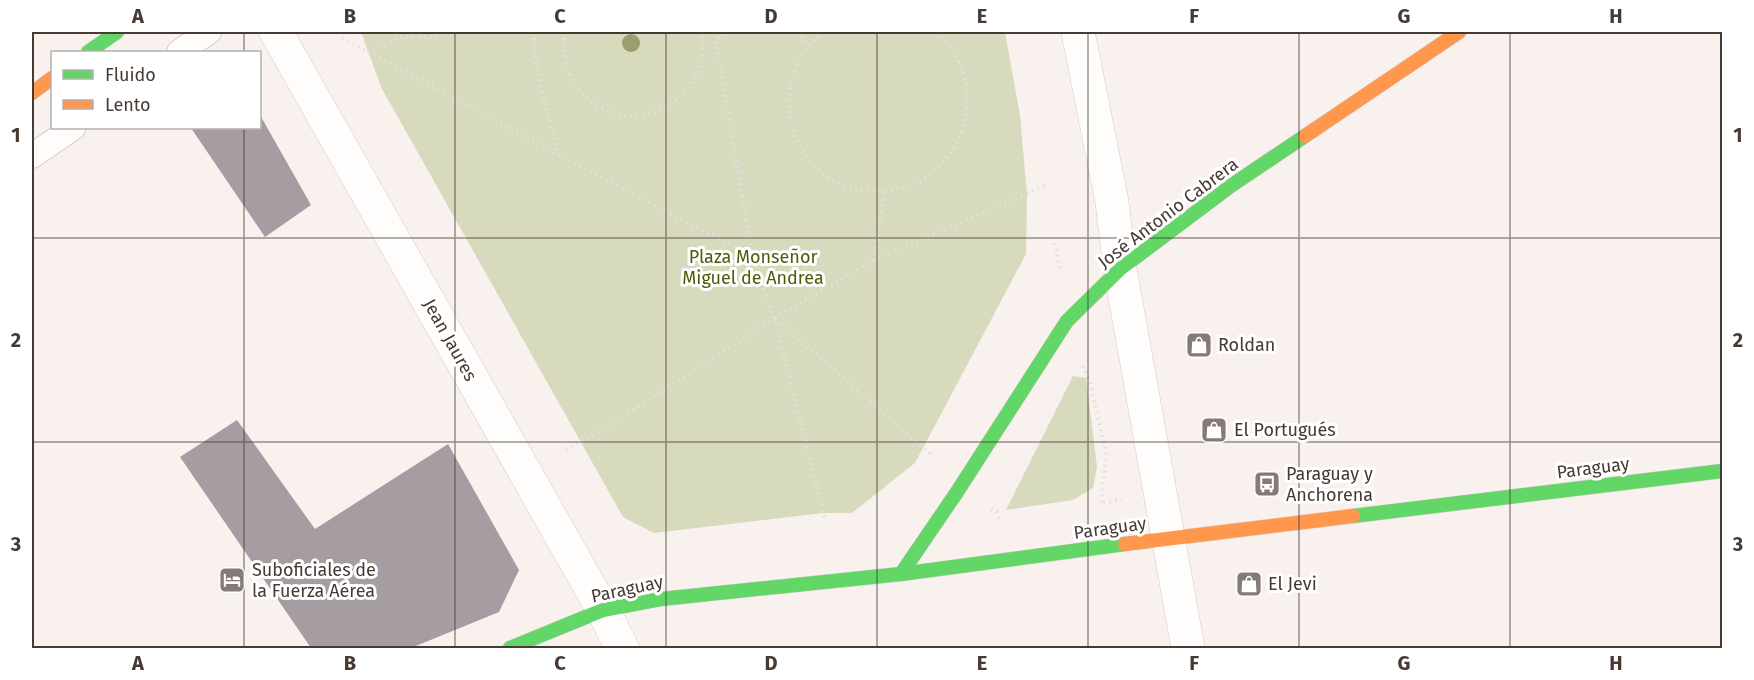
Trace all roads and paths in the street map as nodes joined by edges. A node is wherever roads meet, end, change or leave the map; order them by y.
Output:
1 (117, 32) edge
2 (209, 32) edge
3 (276, 32) edge
4 (447, 32) edge
5 (535, 32) edge
6 (565, 32) edge
7 (702, 32) edge
8 (728, 32) edge
9 (797, 32) edge
10 (823, 32) edge
11 (934, 32) edge
12 (1078, 32) edge
13 (1458, 32) edge
14 (342, 38) dead end
15 (808, 46) junction
16 (88, 51) edge
17 (181, 51) edge
18 (368, 53) junction
19 (51, 79) edge
20 (32, 93) edge
21 (72, 129) edge
22 (559, 155) junction
23 (32, 156) edge
24 (1047, 185) dead end
25 (884, 192) junction
26 (1055, 243) dead end
27 (752, 255) junction
28 (875, 260) junction
29 (1120, 269) junction
30 (774, 318) junction
31 (1067, 321) junction
32 (566, 450) dead end
33 (931, 454) dead end
34 (1722, 471) edge
35 (957, 492) junction
36 (825, 521) dead end
37 (1000, 530) dead end
38 (1168, 538) junction
39 (1106, 546) junction
40 (901, 574) junction
41 (603, 610) junction
42 (510, 648) edge
43 (622, 648) edge
44 (1188, 648) edge

1 - 16 street
2 - 17 lane
3 - 41 street, Jean Jaures
4 - 18 path
5 - 22 path
6 - 7 path
8 - 27 path
9 - 15 path
10 - 15 path
11 - 25 path
12 - 29 street
13 - 29 street, José Antonio Cabrera
14 - 18 path
15 - 25 path
18 - 22 path
19 - 20 street
21 - 23 lane
22 - 27 path
24 - 28 path
25 - 28 path
26 - 31 path
27 - 30 path
28 - 30 path
29 - 31 street, José Antonio Cabrera
29 - 38 street
30 - 32 path
30 - 33 path
30 - 36 path
31 - 35 street, José Antonio Cabrera
31 - 39 path
34 - 38 street, Paraguay
35 - 37 path
35 - 40 street, José Antonio Cabrera
38 - 39 street, Paraguay
38 - 44 street
39 - 40 street, Paraguay
40 - 41 street, Paraguay
41 - 42 street, Paraguay
41 - 43 street, Jean Jaures

